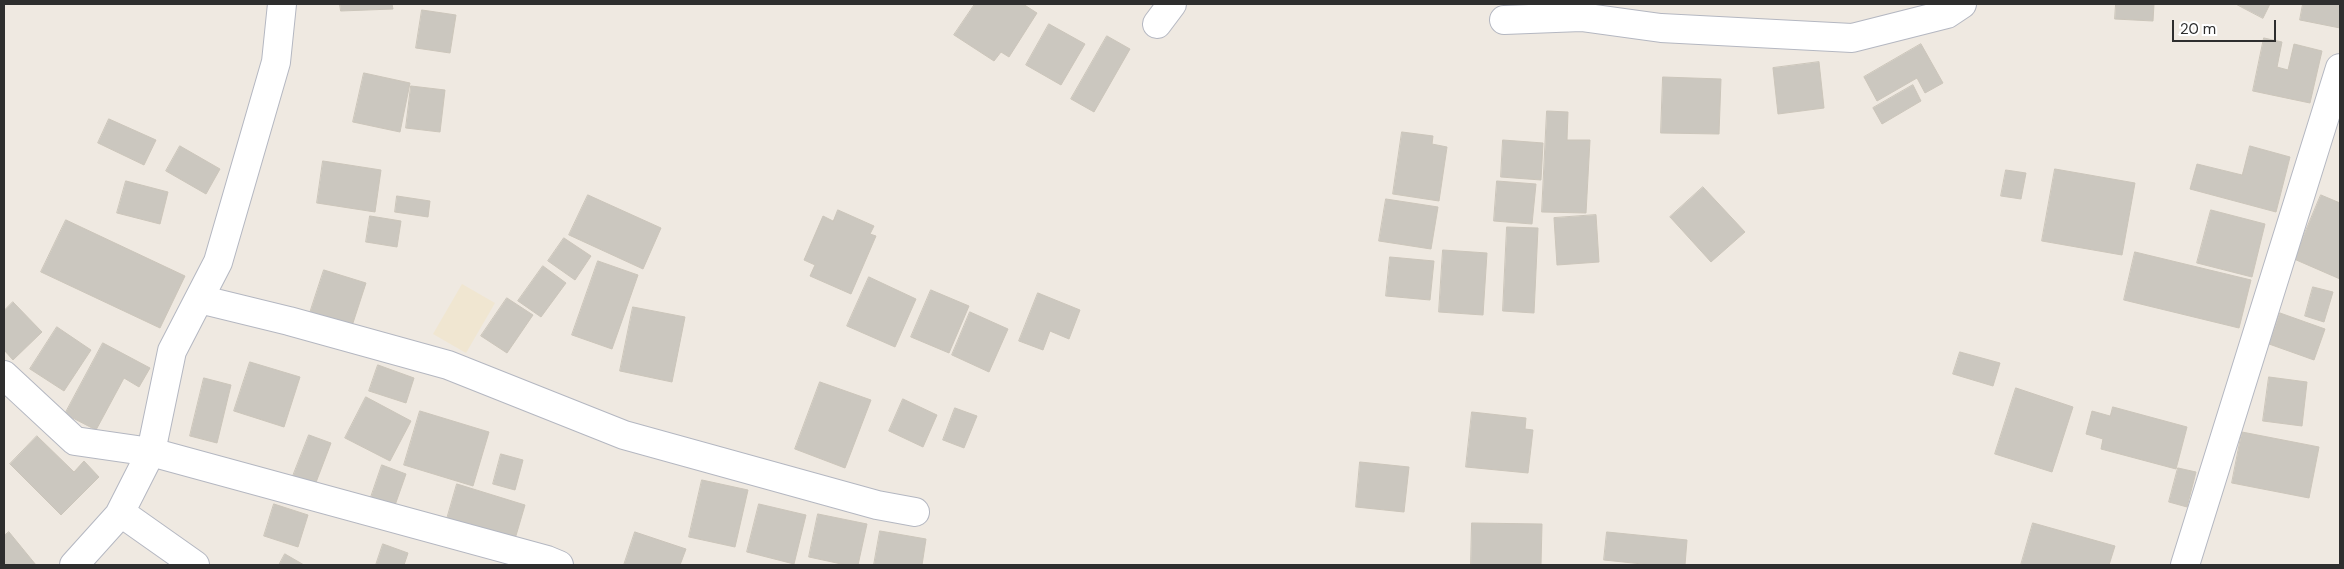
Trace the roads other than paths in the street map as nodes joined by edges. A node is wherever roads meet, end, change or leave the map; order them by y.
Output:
1 (282, 4) edge
2 (1962, 4) edge
3 (1504, 20) dead end
4 (2340, 68) edge
5 (199, 299) junction
6 (4, 375) edge
7 (152, 452) junction
8 (916, 512) dead end
9 (119, 515) junction
10 (74, 565) edge
11 (195, 565) edge
12 (559, 565) edge
13 (2185, 565) edge

1 - 5 street
2 - 3 street
4 - 13 street
5 - 7 street
5 - 8 street
6 - 7 street
7 - 9 street
7 - 12 street
9 - 10 street
9 - 11 street

